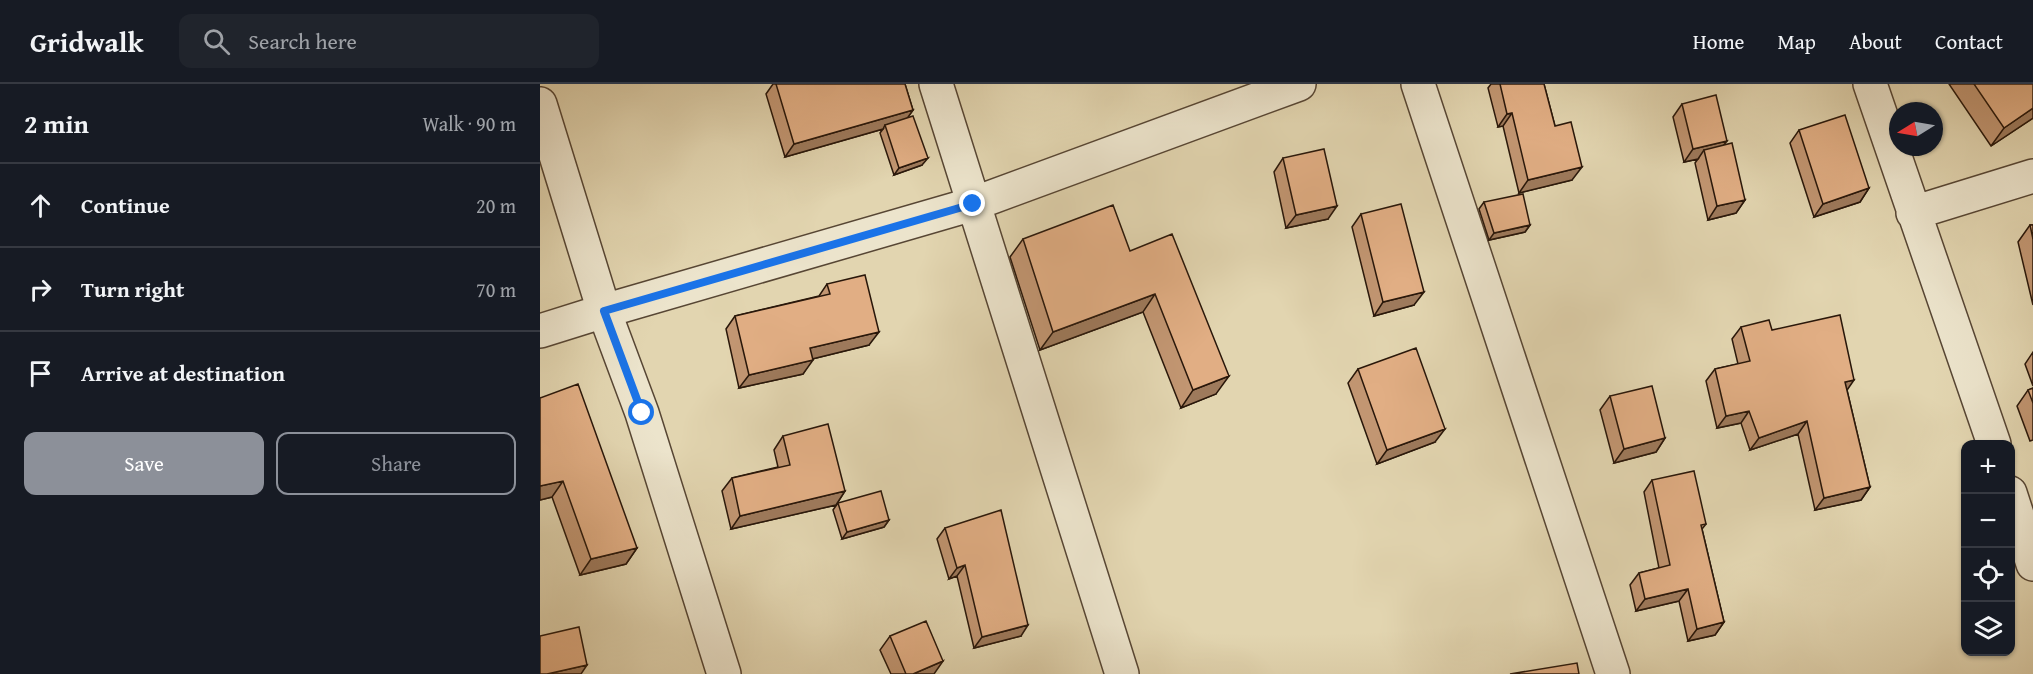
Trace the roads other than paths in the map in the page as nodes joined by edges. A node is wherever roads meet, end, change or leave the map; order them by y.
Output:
1 (936, 84) edge
2 (1299, 84) edge
3 (1418, 84) edge
4 (1870, 84) edge
5 (540, 104) edge
6 (2033, 176) edge
7 (973, 204) junction
8 (1913, 213) junction
9 (604, 311) junction
10 (540, 331) edge
11 (1993, 440) edge
12 (2021, 511) edge
13 (2033, 564) edge
14 (724, 674) edge
15 (1122, 674) edge
16 (1613, 674) edge

1 - 7 street
2 - 7 street
3 - 16 street
4 - 8 street
5 - 9 street
6 - 8 street
7 - 9 street
7 - 15 street
8 - 11 street
9 - 10 street
9 - 14 street
12 - 13 street

